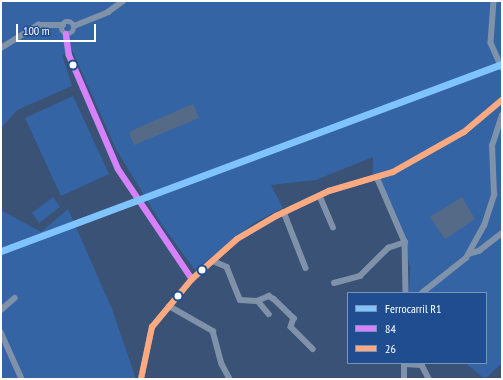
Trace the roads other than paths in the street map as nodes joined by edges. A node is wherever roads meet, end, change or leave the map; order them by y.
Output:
1 (123, 1) edge
2 (494, 1) edge
3 (63, 25) junction
4 (74, 26) junction
5 (66, 34) junction
6 (1, 48) edge
7 (502, 68) edge
8 (502, 100) edge
9 (502, 116) edge
10 (377, 176) junction
11 (320, 196) junction
12 (284, 212) junction
13 (333, 227) dead end
14 (502, 234) edge
15 (405, 242) junction
16 (469, 254) junction
17 (213, 260) junction
18 (306, 268) dead end
19 (192, 280) junction
20 (334, 283) dead end
21 (406, 292) edge
22 (423, 292) edge
23 (15, 298) dead end
24 (258, 301) junction
25 (169, 306) junction
26 (1, 310) edge
27 (269, 314) dead end
28 (1, 332) edge
29 (313, 349) dead end
30 (404, 364) edge
31 (413, 364) edge
32 (22, 379) edge
33 (141, 379) edge
34 (230, 379) edge
35 (404, 379) edge
36 (428, 379) edge

1 - 4 street
2 - 7 street
3 - 4 street
3 - 5 street
3 - 6 street
4 - 5 street
5 - 19 street
8 - 10 street
9 - 16 street
10 - 11 street
10 - 15 street
11 - 12 street
11 - 13 street
12 - 17 street
12 - 18 street
14 - 16 street
15 - 20 street
15 - 21 street
16 - 22 street
17 - 19 street
17 - 24 street
19 - 25 street
23 - 26 street
24 - 27 street
24 - 29 street
25 - 33 street
25 - 34 street
28 - 32 street
30 - 35 street
31 - 36 street

